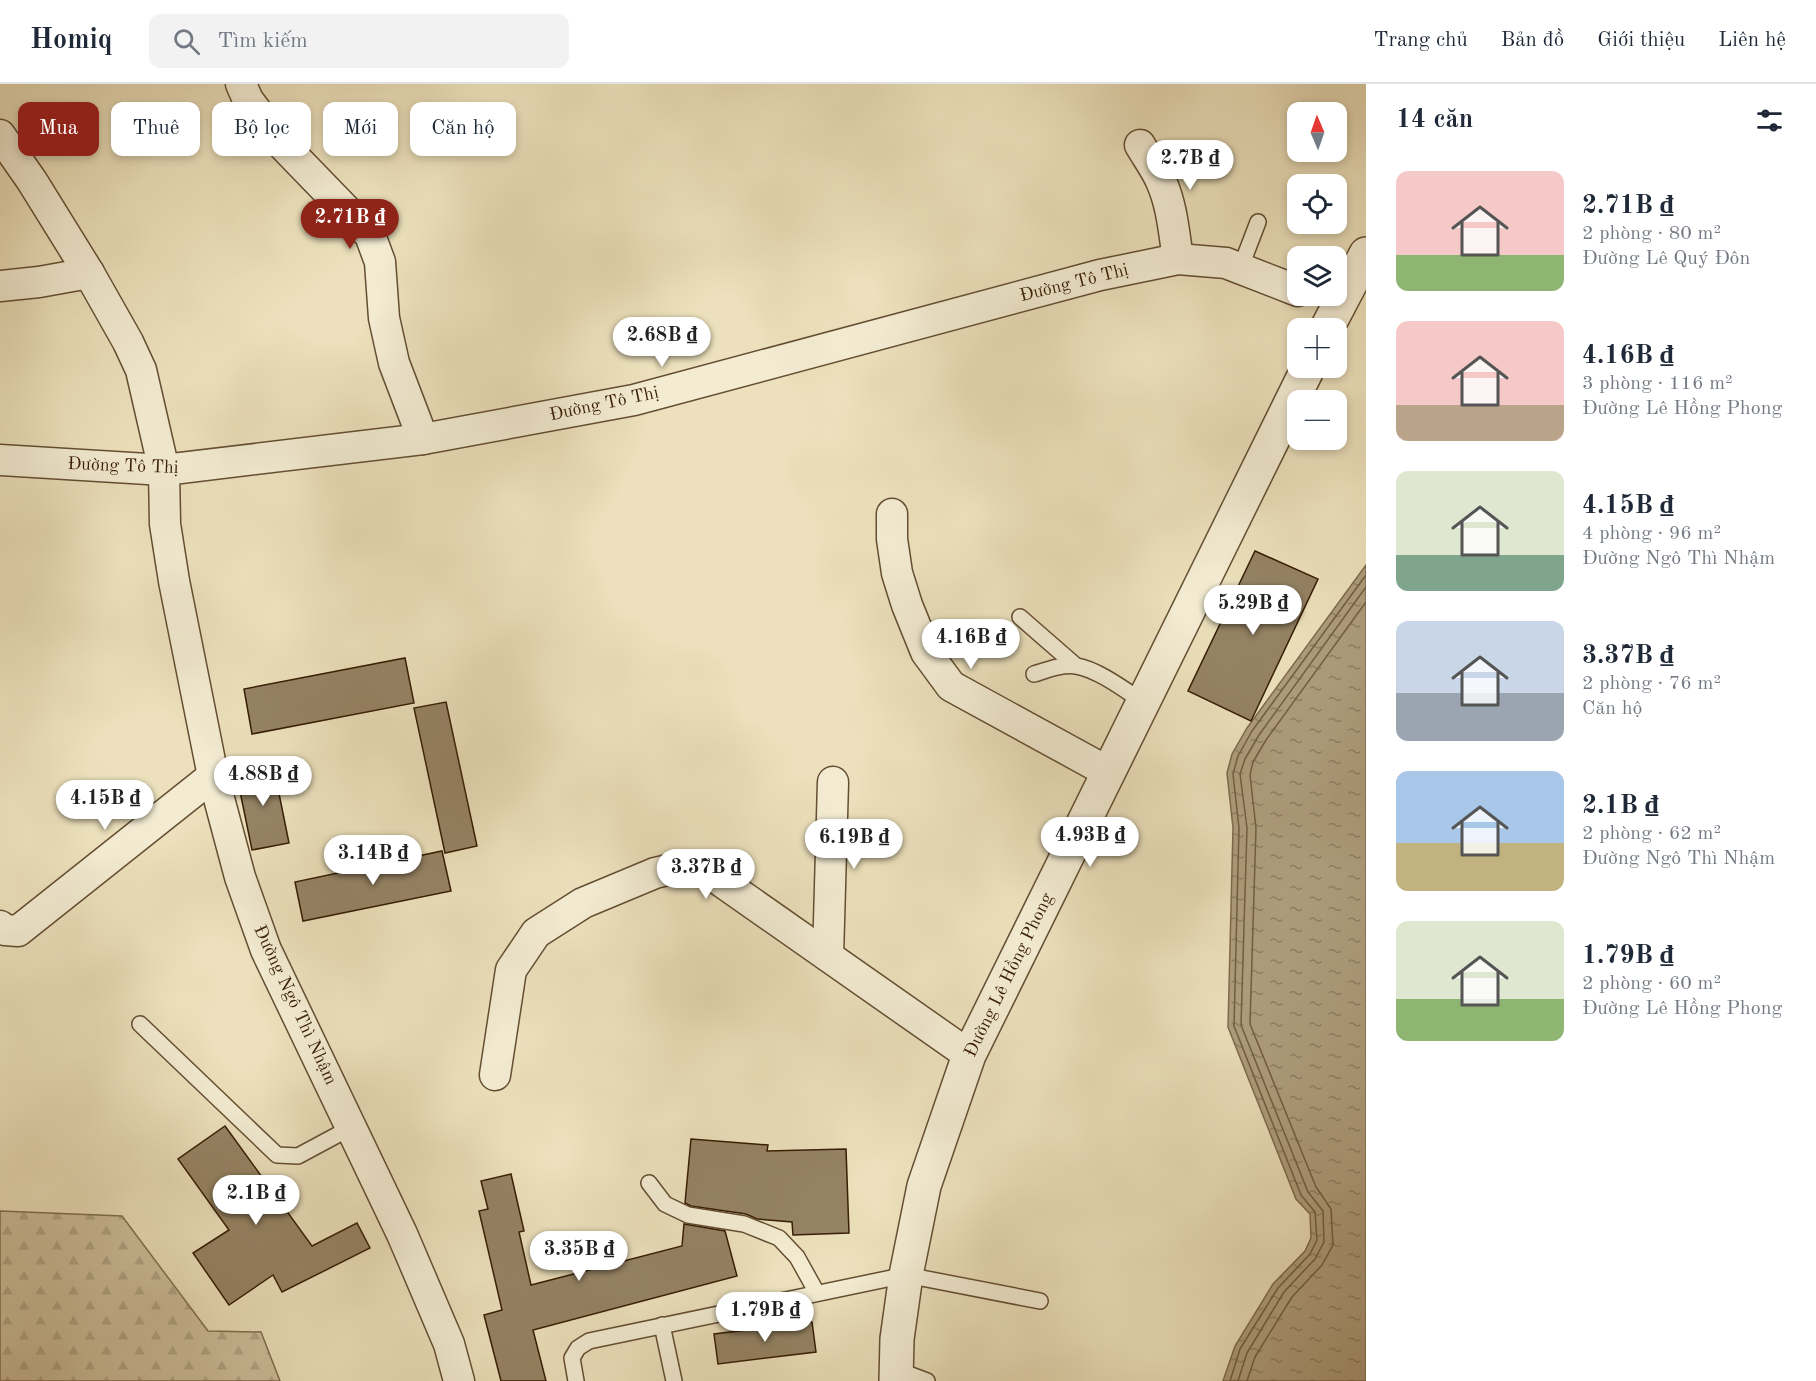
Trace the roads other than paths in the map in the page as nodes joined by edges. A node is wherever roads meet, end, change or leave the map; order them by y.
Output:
1 (241, 84) edge
2 (0, 135) edge
3 (1140, 145) dead end
4 (1258, 222) dead end
5 (1366, 254) edge
6 (1178, 259) junction
7 (1240, 269) junction
8 (88, 273) junction
9 (0, 286) edge
10 (1287, 287) edge
11 (1325, 310) edge
12 (1303, 378) edge
13 (423, 439) junction
14 (0, 460) edge
15 (164, 470) junction
16 (892, 514) dead end
17 (1020, 617) dead end
18 (1075, 665) junction
19 (1034, 674) dead end
20 (1143, 702) junction
21 (1108, 772) junction
22 (213, 776) junction
23 (833, 782) dead end
24 (0, 926) edge
25 (828, 956) junction
26 (140, 1024) dead end
27 (969, 1054) junction
28 (495, 1075) dead end
29 (352, 1128) junction
30 (649, 1183) dead end
31 (906, 1275) junction
32 (817, 1293) junction
33 (1040, 1301) dead end
34 (662, 1324) junction
35 (896, 1375) edge
36 (459, 1381) edge
37 (576, 1381) edge
38 (674, 1381) edge
39 (927, 1381) edge

1 - 13 street
2 - 8 street, Đường Ngô Thì Nhậm
3 - 6 street
4 - 7 lane
5 - 11 street
6 - 7 street, Đường Tô Thị
6 - 13 street, Đường Tô Thị
7 - 10 street, Đường Tô Thị
8 - 9 street
8 - 15 street, Đường Ngô Thì Nhậm
12 - 20 street, Đường Lê Hồng Phong
13 - 15 street, Đường Tô Thị
14 - 15 street, Đường Tô Thị
15 - 22 street, Đường Ngô Thì Nhậm
16 - 21 street
17 - 18 lane
18 - 19 lane
18 - 20 lane
20 - 21 street, Đường Lê Hồng Phong
21 - 27 street, Đường Lê Hồng Phong
22 - 24 street
22 - 29 street, Đường Ngô Thì Nhậm
23 - 25 street
25 - 27 street
25 - 28 street
26 - 29 lane
27 - 31 street, Đường Lê Hồng Phong
29 - 36 street, Đường Ngô Thì Nhậm
30 - 32 lane
31 - 32 lane
31 - 33 lane
31 - 35 street, Đường Lê Hồng Phong
32 - 34 lane
34 - 37 lane
34 - 38 lane
35 - 39 lane

